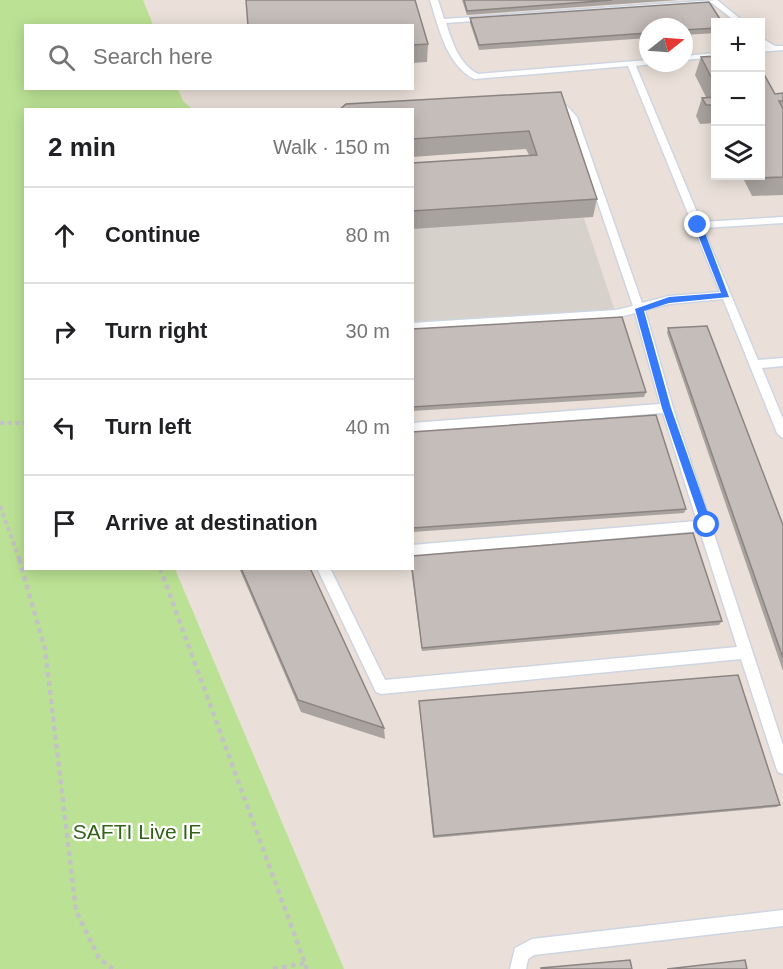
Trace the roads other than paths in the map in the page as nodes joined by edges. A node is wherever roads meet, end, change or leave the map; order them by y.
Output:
1 (434, 0) edge
2 (713, 0) edge
3 (736, 18) edge
4 (442, 21) junction
5 (765, 43) edge
6 (783, 48) edge
7 (773, 49) junction
8 (765, 50) edge
9 (711, 55) edge
10 (693, 57) edge
11 (639, 63) edge
12 (632, 64) junction
13 (535, 109) edge
14 (783, 220) edge
15 (698, 225) junction
16 (726, 295) junction
17 (639, 309) junction
18 (414, 327) edge
19 (783, 362) edge
20 (755, 364) junction
21 (667, 408) junction
22 (414, 428) edge
23 (783, 432) edge
24 (707, 525) junction
25 (414, 551) edge
26 (323, 570) edge
27 (747, 652) junction
28 (783, 767) edge
29 (783, 918) edge
30 (518, 969) edge

1 - 4 lane
2 - 3 lane
2 - 4 lane
4 - 12 lane
5 - 7 lane
6 - 7 lane
7 - 8 lane
9 - 10 lane
11 - 12 lane
12 - 15 lane
13 - 17 lane
14 - 15 lane
15 - 16 lane
16 - 17 lane
16 - 20 lane
17 - 18 lane
17 - 21 lane
19 - 20 lane
20 - 23 lane
21 - 22 lane
21 - 24 lane
24 - 25 lane
24 - 27 lane
26 - 27 lane
27 - 28 lane
29 - 30 lane

